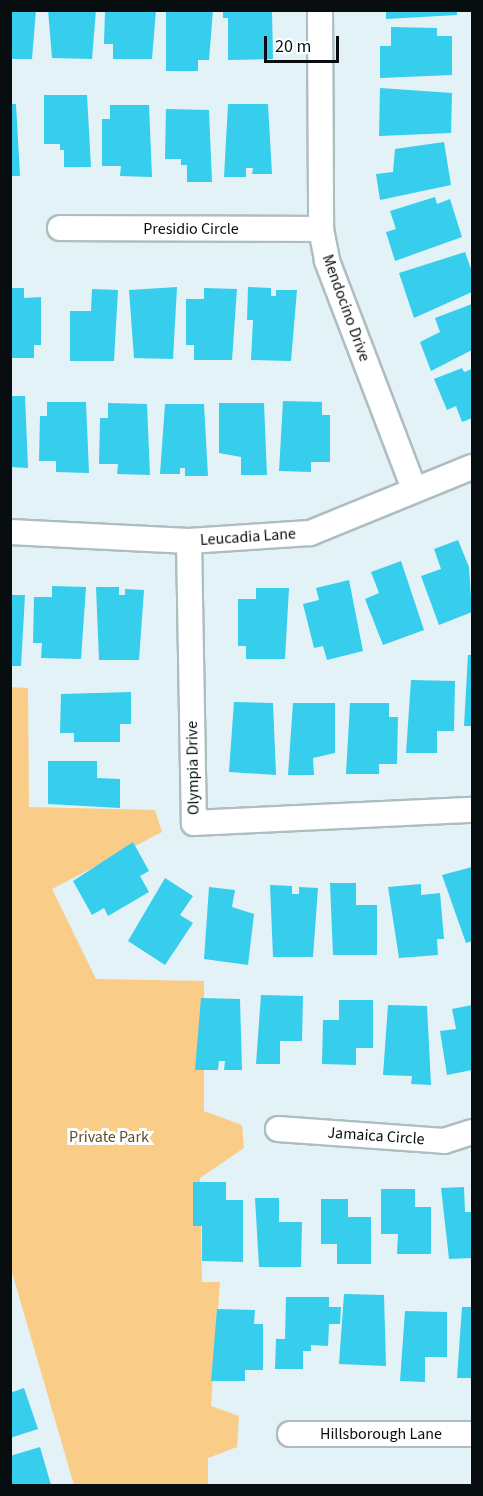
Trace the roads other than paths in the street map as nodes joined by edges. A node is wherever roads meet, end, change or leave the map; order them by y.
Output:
1 (320, 10) edge
2 (60, 228) dead end
3 (321, 230) junction
4 (472, 467) edge
5 (414, 489) junction
6 (10, 532) edge
7 (189, 542) junction
8 (472, 810) edge
9 (278, 1129) dead end
10 (472, 1132) edge
11 (290, 1434) dead end
12 (472, 1434) edge

1 - 3 street, Mendocino Drive
2 - 3 street, Presidio Circle
3 - 5 street, Mendocino Drive
4 - 5 street, Leucadia Lane
5 - 7 street, Leucadia Lane
6 - 7 street, Leucadia Lane
7 - 8 street, Olympia Drive
9 - 10 street, Jamaica Circle
11 - 12 street, Hillsborough Lane

